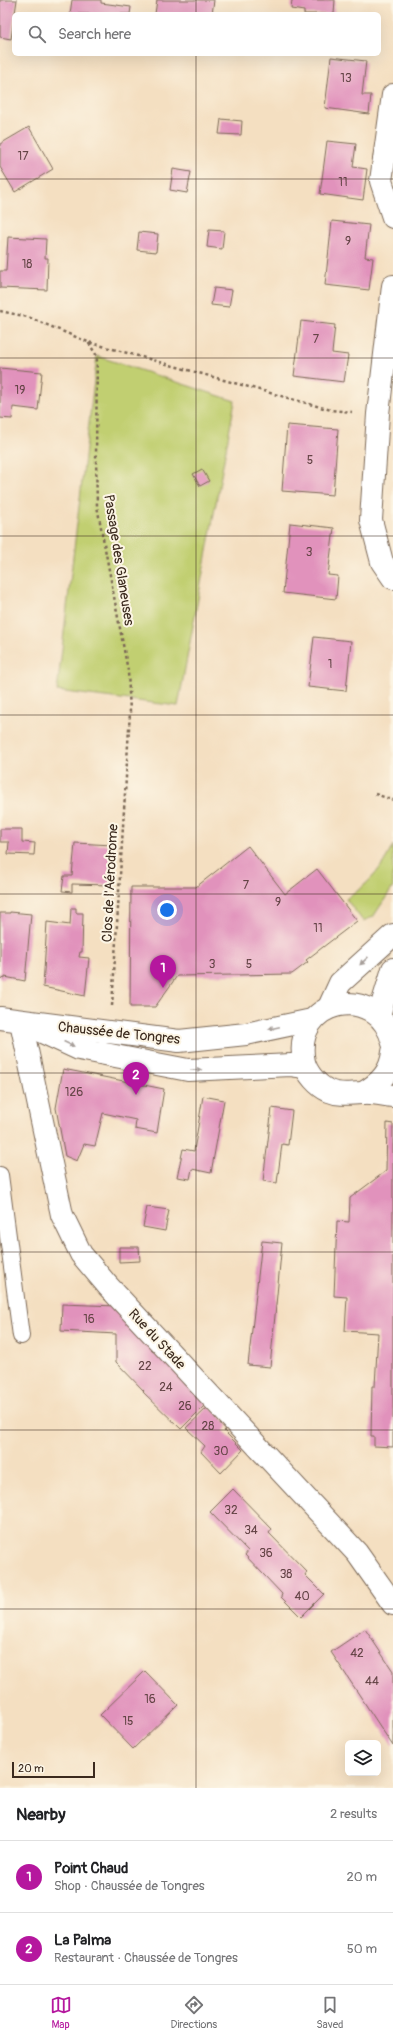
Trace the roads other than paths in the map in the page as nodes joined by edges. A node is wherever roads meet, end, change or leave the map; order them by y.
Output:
1 (393, 95) edge
2 (393, 217) edge
3 (393, 286) edge
4 (393, 578) edge
5 (393, 934) edge
6 (393, 970) edge
7 (321, 1013) junction
8 (10, 1020) edge
9 (389, 1030) edge
10 (393, 1052) edge
11 (305, 1067) junction
12 (363, 1093) junction
13 (393, 1096) edge
14 (0, 1175) edge
15 (21, 1336) dead end
16 (393, 1604) edge

1 - 2 street
3 - 4 street
5 -> 7 street
6 - 9 street
7 -> 8 street, Chaussée de Tongres
7 - 9 street, Chaussée de Tongres
7 - 11 street
8 -> 11 street, Chaussée de Tongres
8 - 16 street, Rue du Stade
10 - 12 street
11 - 12 street
12 - 13 street
14 - 15 lane

